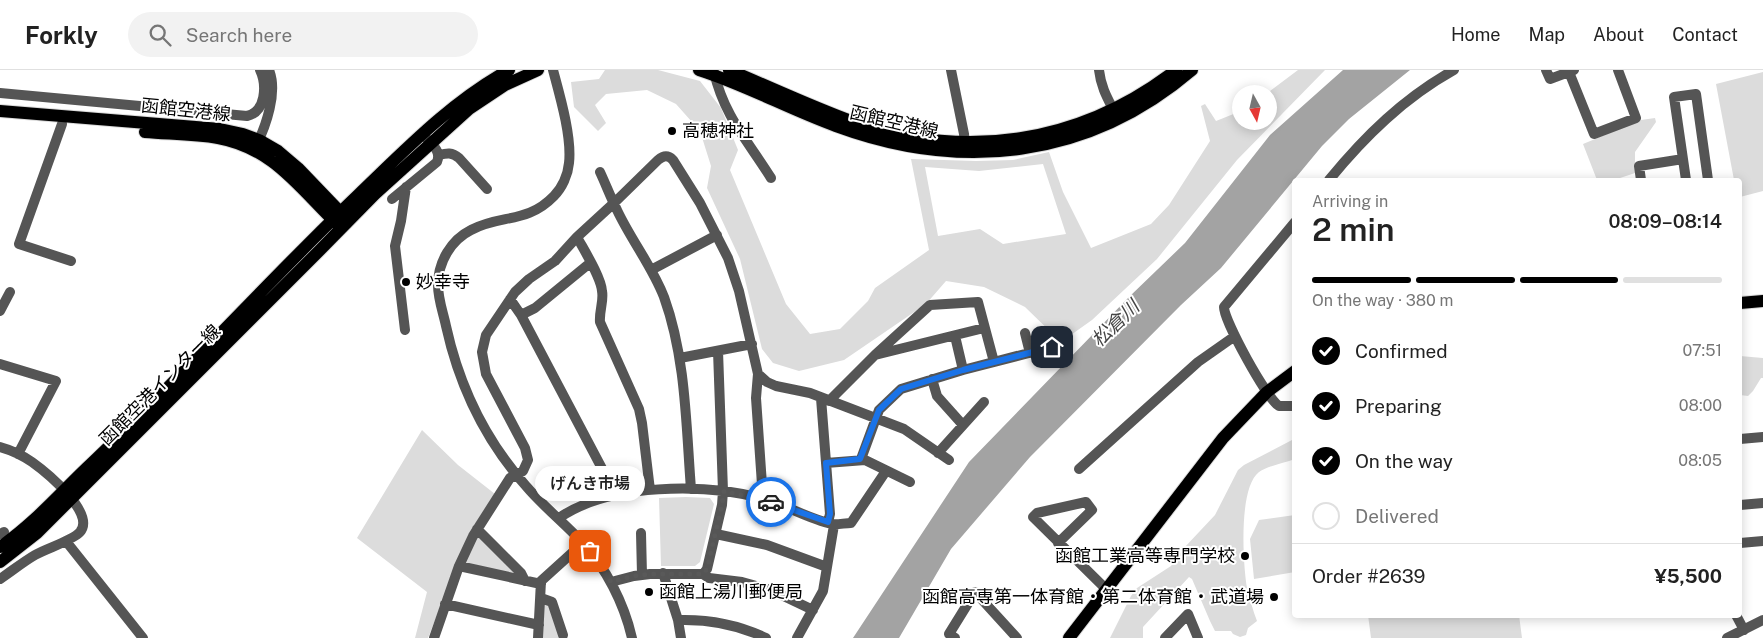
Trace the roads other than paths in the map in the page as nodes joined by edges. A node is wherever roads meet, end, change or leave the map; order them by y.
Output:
1 (260, 70) edge
2 (269, 70) edge
3 (277, 70) edge
4 (510, 70) edge
5 (538, 70) edge
6 (553, 70) edge
7 (699, 70) edge
8 (729, 70) edge
9 (951, 70) edge
10 (1100, 70) edge
11 (1176, 70) edge
12 (1192, 70) edge
13 (1454, 70) edge
14 (1546, 70) edge
15 (1618, 70) edge
16 (1571, 71) edge
17 (715, 73) edge
18 (274, 88) junction
19 (0, 93) edge
20 (0, 111) edge
21 (1116, 114) junction
22 (0, 119) edge
23 (62, 124) junction
24 (426, 139) junction
25 (256, 144) junction
26 (965, 148) junction
27 (439, 155) junction
28 (1683, 159) junction
29 (600, 172) dead end
30 (771, 178) dead end
31 (1331, 178) edge
32 (1641, 178) edge
33 (1686, 178) edge
34 (1708, 178) edge
35 (406, 188) junction
36 (487, 189) dead end
37 (392, 199) dead end
38 (614, 204) junction
39 (341, 220) junction
40 (1292, 226) edge
41 (717, 235) junction
42 (577, 237) junction
43 (71, 261) dead end
44 (590, 263) junction
45 (651, 270) junction
46 (10, 292) dead end
47 (510, 299) junction
48 (1763, 301) edge
49 (1742, 303) edge
50 (0, 311) edge
51 (521, 315) junction
52 (984, 328) junction
53 (405, 330) dead end
54 (1025, 334) dead end
55 (955, 336) junction
56 (1235, 336) junction
57 (752, 344) junction
58 (1052, 347) dead end
59 (718, 351) junction
60 (1030, 353) junction
61 (875, 355) junction
62 (680, 358) junction
63 (994, 362) junction
64 (0, 364) edge
65 (963, 370) junction
66 (1292, 373) edge
67 (758, 374) junction
68 (932, 379) junction
69 (1267, 392) junction
70 (829, 398) junction
71 (984, 402) dead end
72 (1292, 406) edge
73 (877, 415) junction
74 (962, 424) junction
75 (1763, 437) edge
76 (1742, 439) edge
77 (0, 447) edge
78 (938, 453) junction
79 (18, 454) junction
80 (860, 459) junction
81 (949, 460) dead end
82 (826, 463) junction
83 (1079, 469) dead end
84 (886, 471) junction
85 (516, 474) junction
86 (910, 482) dead end
87 (691, 488) junction
88 (650, 490) junction
89 (724, 491) junction
90 (67, 494) junction
91 (616, 495) junction
92 (763, 499) junction
93 (1763, 503) edge
94 (1742, 505) edge
95 (559, 518) junction
96 (831, 523) junction
97 (477, 529) junction
98 (640, 533) dead end
99 (716, 534) junction
100 (1763, 541) edge
101 (1058, 542) junction
102 (583, 543) junction
103 (1742, 543) edge
104 (69, 545) dead end
105 (0, 547) edge
106 (0, 562) edge
107 (459, 566) junction
108 (827, 566) junction
109 (663, 573) junction
110 (703, 574) junction
111 (642, 575) junction
112 (0, 578) edge
113 (525, 581) junction
114 (611, 582) junction
115 (541, 584) junction
116 (1107, 590) junction
117 (541, 598) junction
118 (445, 604) junction
119 (813, 610) junction
120 (1738, 618) edge
121 (678, 620) junction
122 (1763, 620) edge
123 (539, 625) junction
124 (1744, 630) junction
125 (563, 635) dead end
126 (143, 638) edge
127 (434, 638) edge
128 (538, 638) edge
129 (632, 638) edge
130 (681, 638) edge
131 (766, 638) edge
132 (797, 638) edge
133 (955, 638) edge
134 (1017, 638) edge
135 (1069, 638) edge
136 (1165, 638) edge
137 (1198, 638) edge
138 (1727, 638) edge

1 - 19 street
2 - 18 street
3 - 18 street
4 - 24 main road
5 - 24 main road
6 - 85 street
7 - 17 main road, 函館空港線
8 - 26 main road, 函館空港線
9 - 26 street
10 - 21 street
11 - 21 main road, 函館空港線
12 - 21 main road, 函館空港線
13 - 31 street
14 - 16 street
15 - 16 street
17 - 26 main road, 函館空港線
17 - 30 street
18 - 25 street
20 - 25 main road, 函館空港線
21 - 26 main road, 函館空港線
22 - 23 main road, 函館空港線
23 - 25 main road, 函館空港線
23 - 43 street
24 - 27 street
24 - 39 main road
25 - 39 main road, 函館空港線
27 - 35 street
27 - 36 street
28 - 32 street
28 - 33 street
28 - 34 street
29 - 38 street
35 - 37 street
35 - 53 street
38 - 41 street
38 - 42 street
38 - 45 street
39 - 90 main road, 函館空港インター線
40 - 56 street
41 - 45 street
41 - 57 street
42 - 44 street
42 - 47 street
44 - 51 street
44 - 88 street
45 - 62 street
46 - 50 street
47 - 51 street
47 - 85 street
48 - 49 main road
51 - 91 street
52 - 55 street
52 - 61 street
52 - 63 street
54 - 60 street
55 - 61 street
55 - 65 street
56 - 69 street
56 - 83 street
57 - 59 street
57 - 67 street
58 - 60 street
59 - 62 street
59 - 89 street
60 - 63 street
61 - 70 street
62 - 87 street
63 - 65 street
64 - 79 street
65 - 68 street
66 - 69 main road
67 - 70 street
67 - 92 street
68 - 73 street
68 - 74 street
69 - 72 street
69 - 116 main road
70 - 73 street
70 - 82 street
71 - 74 street
73 - 78 street
73 - 80 street
74 - 78 street
75 - 76 street
77 - 79 street
78 - 81 street
79 - 90 street
80 - 82 street
80 - 84 street
82 - 96 street
84 - 86 street
84 - 96 street
85 - 95 street
85 - 97 street
87 - 88 street
87 - 89 street
88 - 91 street
89 - 92 street
89 - 99 street
90 - 105 main road, 函館空港インター線
90 - 106 main road, 函館空港インター線
90 - 112 street
91 - 95 street
92 - 96 street
93 - 94 street
95 - 102 street
96 - 108 street
97 - 107 street
97 - 113 street
98 - 111 street
99 - 108 street
99 - 110 street
100 - 103 street
101 - 101 street
101 - 116 street
102 - 114 street
102 - 115 street
104 - 126 street
107 - 113 street
107 - 118 street
108 - 119 street
109 - 110 street
109 - 111 street
109 - 121 street
110 - 119 street
111 - 114 street
113 - 115 street
114 - 129 street
115 - 117 street
116 - 135 main road
117 - 123 street
117 - 125 street
118 - 123 street
118 - 127 street
119 - 132 street
120 - 124 street
121 - 130 street
121 - 131 street
122 - 124 street
123 - 128 street
124 - 138 street
133 - 134 street
136 - 137 street

